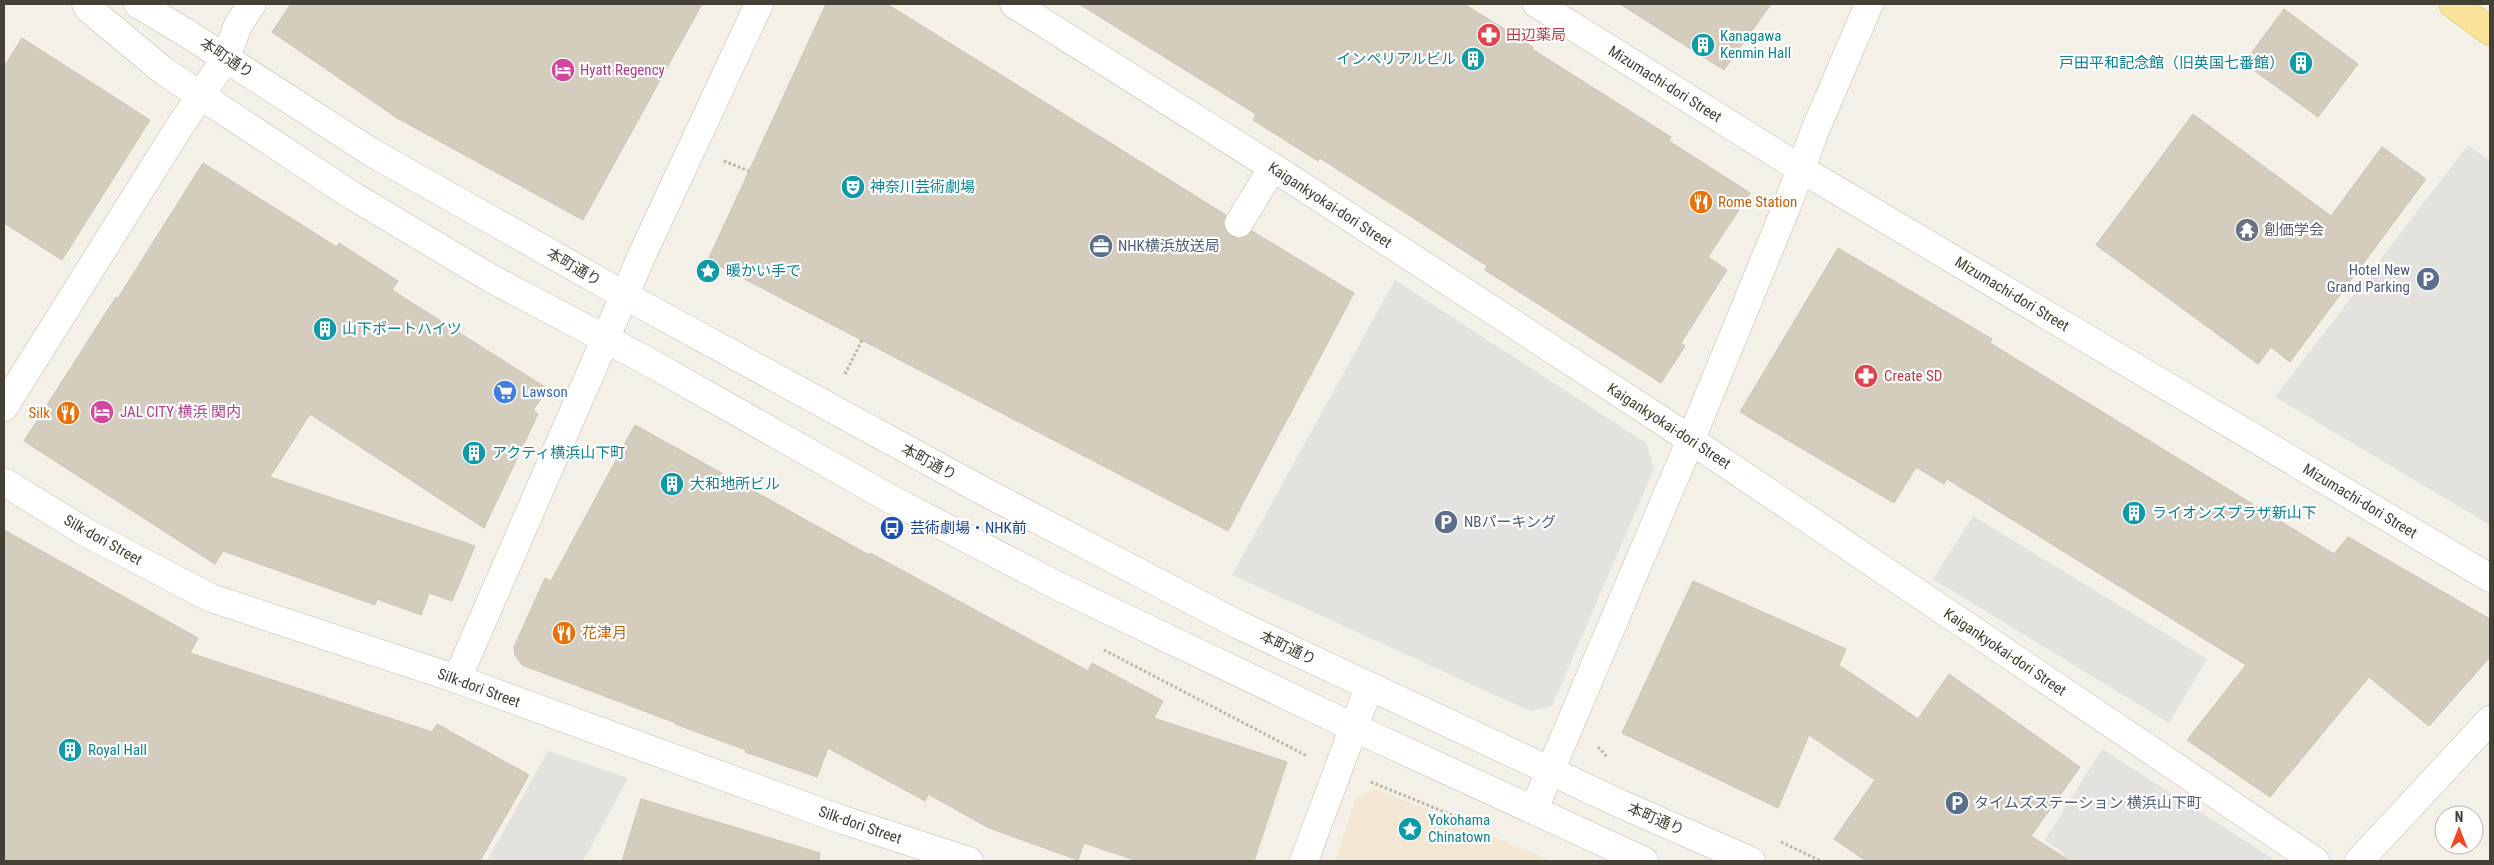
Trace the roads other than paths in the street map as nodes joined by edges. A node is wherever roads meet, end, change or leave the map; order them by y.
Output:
1 (86, 4) edge
2 (138, 4) edge
3 (252, 4) edge
4 (759, 4) edge
5 (1014, 4) edge
6 (1537, 4) edge
7 (1870, 4) edge
8 (2453, 4) edge
9 (2490, 31) edge
10 (226, 58) junction
11 (201, 95) junction
12 (1272, 167) junction
13 (1801, 169) junction
14 (1239, 223) dead end
15 (624, 295) junction
16 (606, 340) junction
17 (4, 407) edge
18 (1690, 439) junction
19 (4, 482) edge
20 (2490, 578) edge
21 (457, 679) junction
22 (1369, 687) junction
23 (2490, 720) edge
24 (1355, 728) junction
25 (1551, 770) junction
26 (1534, 809) junction
27 (969, 861) edge
28 (1304, 861) edge
29 (1644, 861) edge
30 (1751, 861) edge
31 (2315, 861) edge
32 (2360, 861) edge

1 - 11 street
2 - 10 street, 本町通り
3 - 10 street
4 - 15 street
5 - 12 street, Kaigankyokai-dori Street
6 - 13 street, Mizumachi-dori Street
7 - 13 street
8 - 9 main road
10 - 11 street
10 - 15 street, 本町通り
11 - 16 street
11 - 17 street
12 - 14 street
12 - 18 street, Kaigankyokai-dori Street
13 - 18 street
13 - 20 street, Mizumachi-dori Street
15 - 16 street
15 - 22 street, 本町通り
16 - 21 street
16 - 24 street
18 - 25 street
18 - 31 street, Kaigankyokai-dori Street
19 - 21 street, Silk-dori Street
21 - 27 street, Silk-dori Street
22 - 24 street
22 - 25 street, 本町通り
23 - 32 street
24 - 26 street
24 - 28 street
25 - 26 street
25 - 30 street, 本町通り
26 - 29 street

